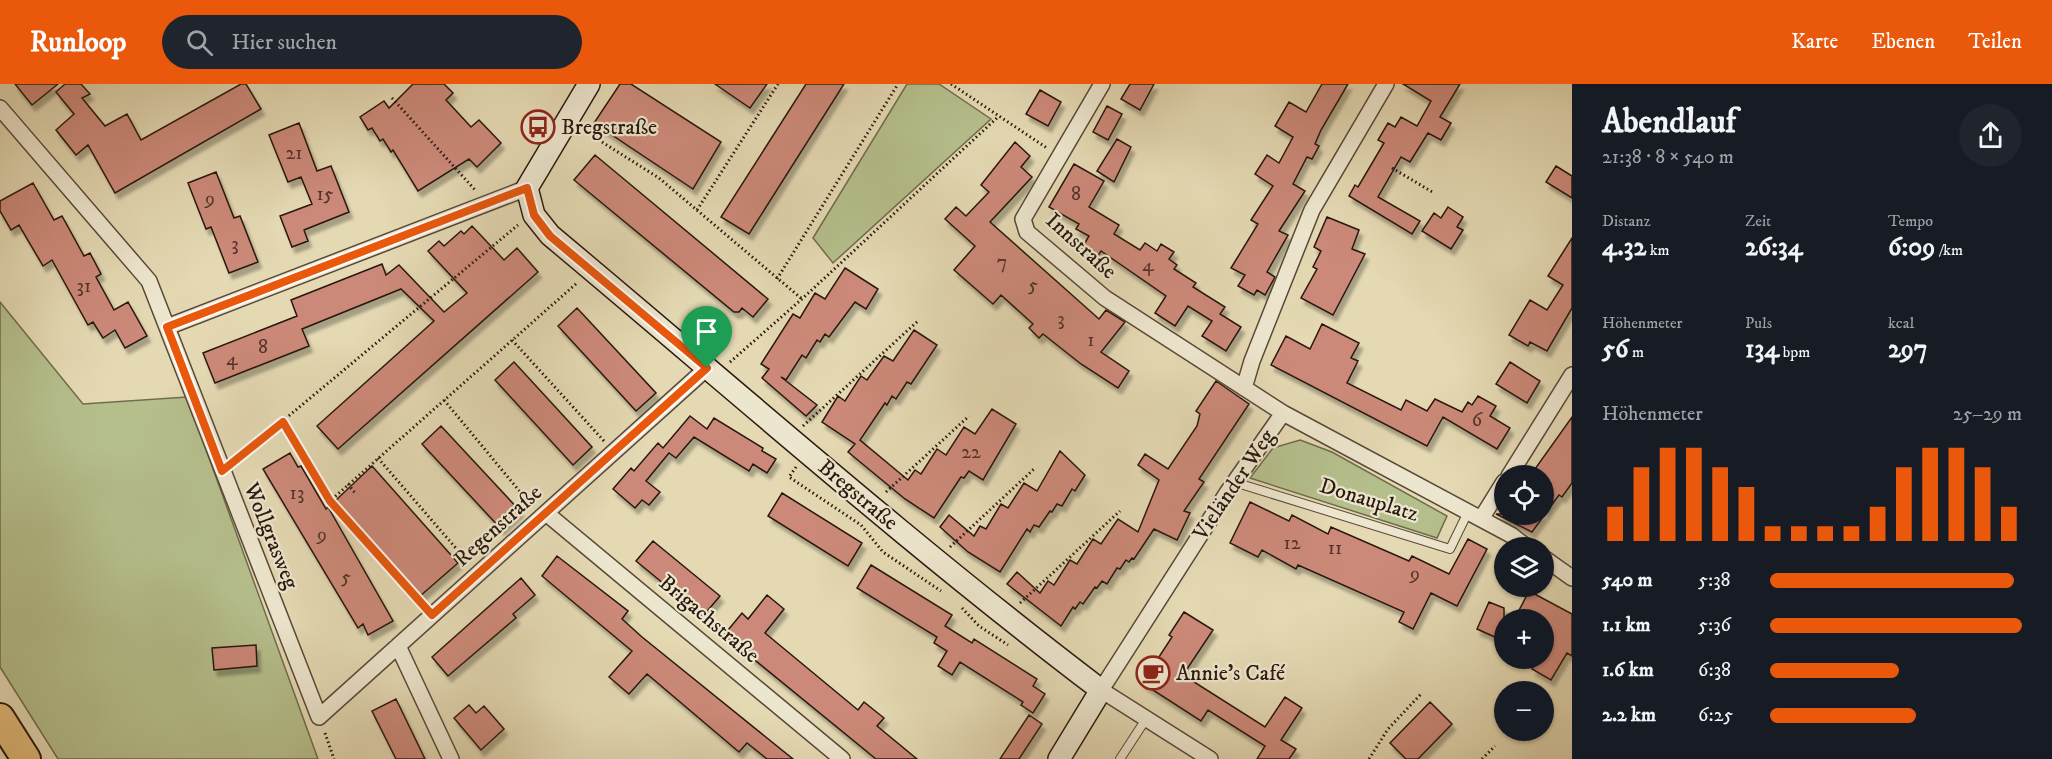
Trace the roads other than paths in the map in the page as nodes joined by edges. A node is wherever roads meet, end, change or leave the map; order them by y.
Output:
1 (589, 84) edge
2 (1102, 84) edge
3 (1386, 84) edge
4 (0, 108) edge
5 (527, 188) junction
6 (167, 327) junction
7 (711, 371) junction
8 (1572, 375) edge
9 (1244, 388) junction
10 (1283, 413) junction
11 (1516, 465) edge
12 (1234, 482) junction
13 (1494, 493) edge
14 (544, 515) junction
15 (1474, 516) junction
16 (1509, 537) edge
17 (1554, 565) edge
18 (1572, 578) edge
19 (398, 646) junction
20 (1101, 690) junction
21 (319, 717) joint
22 (0, 718) edge
23 (1146, 719) junction
24 (26, 759) edge
25 (451, 759) edge
26 (842, 759) edge
27 (1059, 759) edge
28 (1120, 759) edge
29 (1210, 759) edge

1 - 5 street
2 - 9 street, Innstraße
3 - 9 street
4 - 6 street, Wollgrasweg
5 - 6 street
5 - 7 street, Bregstraße
6 - 21 street, Wollgrasweg
7 - 14 street, Regenstraße
7 - 20 street, Bregstraße
8 - 11 street
9 - 10 street, Vieländer Weg
10 - 12 street, Vieländer Weg
10 - 15 street, Donauplatz
12 - 15 lane, Donauplatz
12 - 20 street, Vieländer Weg
13 - 15 street
14 - 19 street, Regenstraße
14 - 26 street, Brigachstraße
15 - 16 street
17 - 18 street
19 - 21 street, Regenstraße
19 - 25 street
20 - 23 street
20 - 27 street, Vieländer Weg
22 - 24 highway
23 - 28 lane
23 - 29 street

